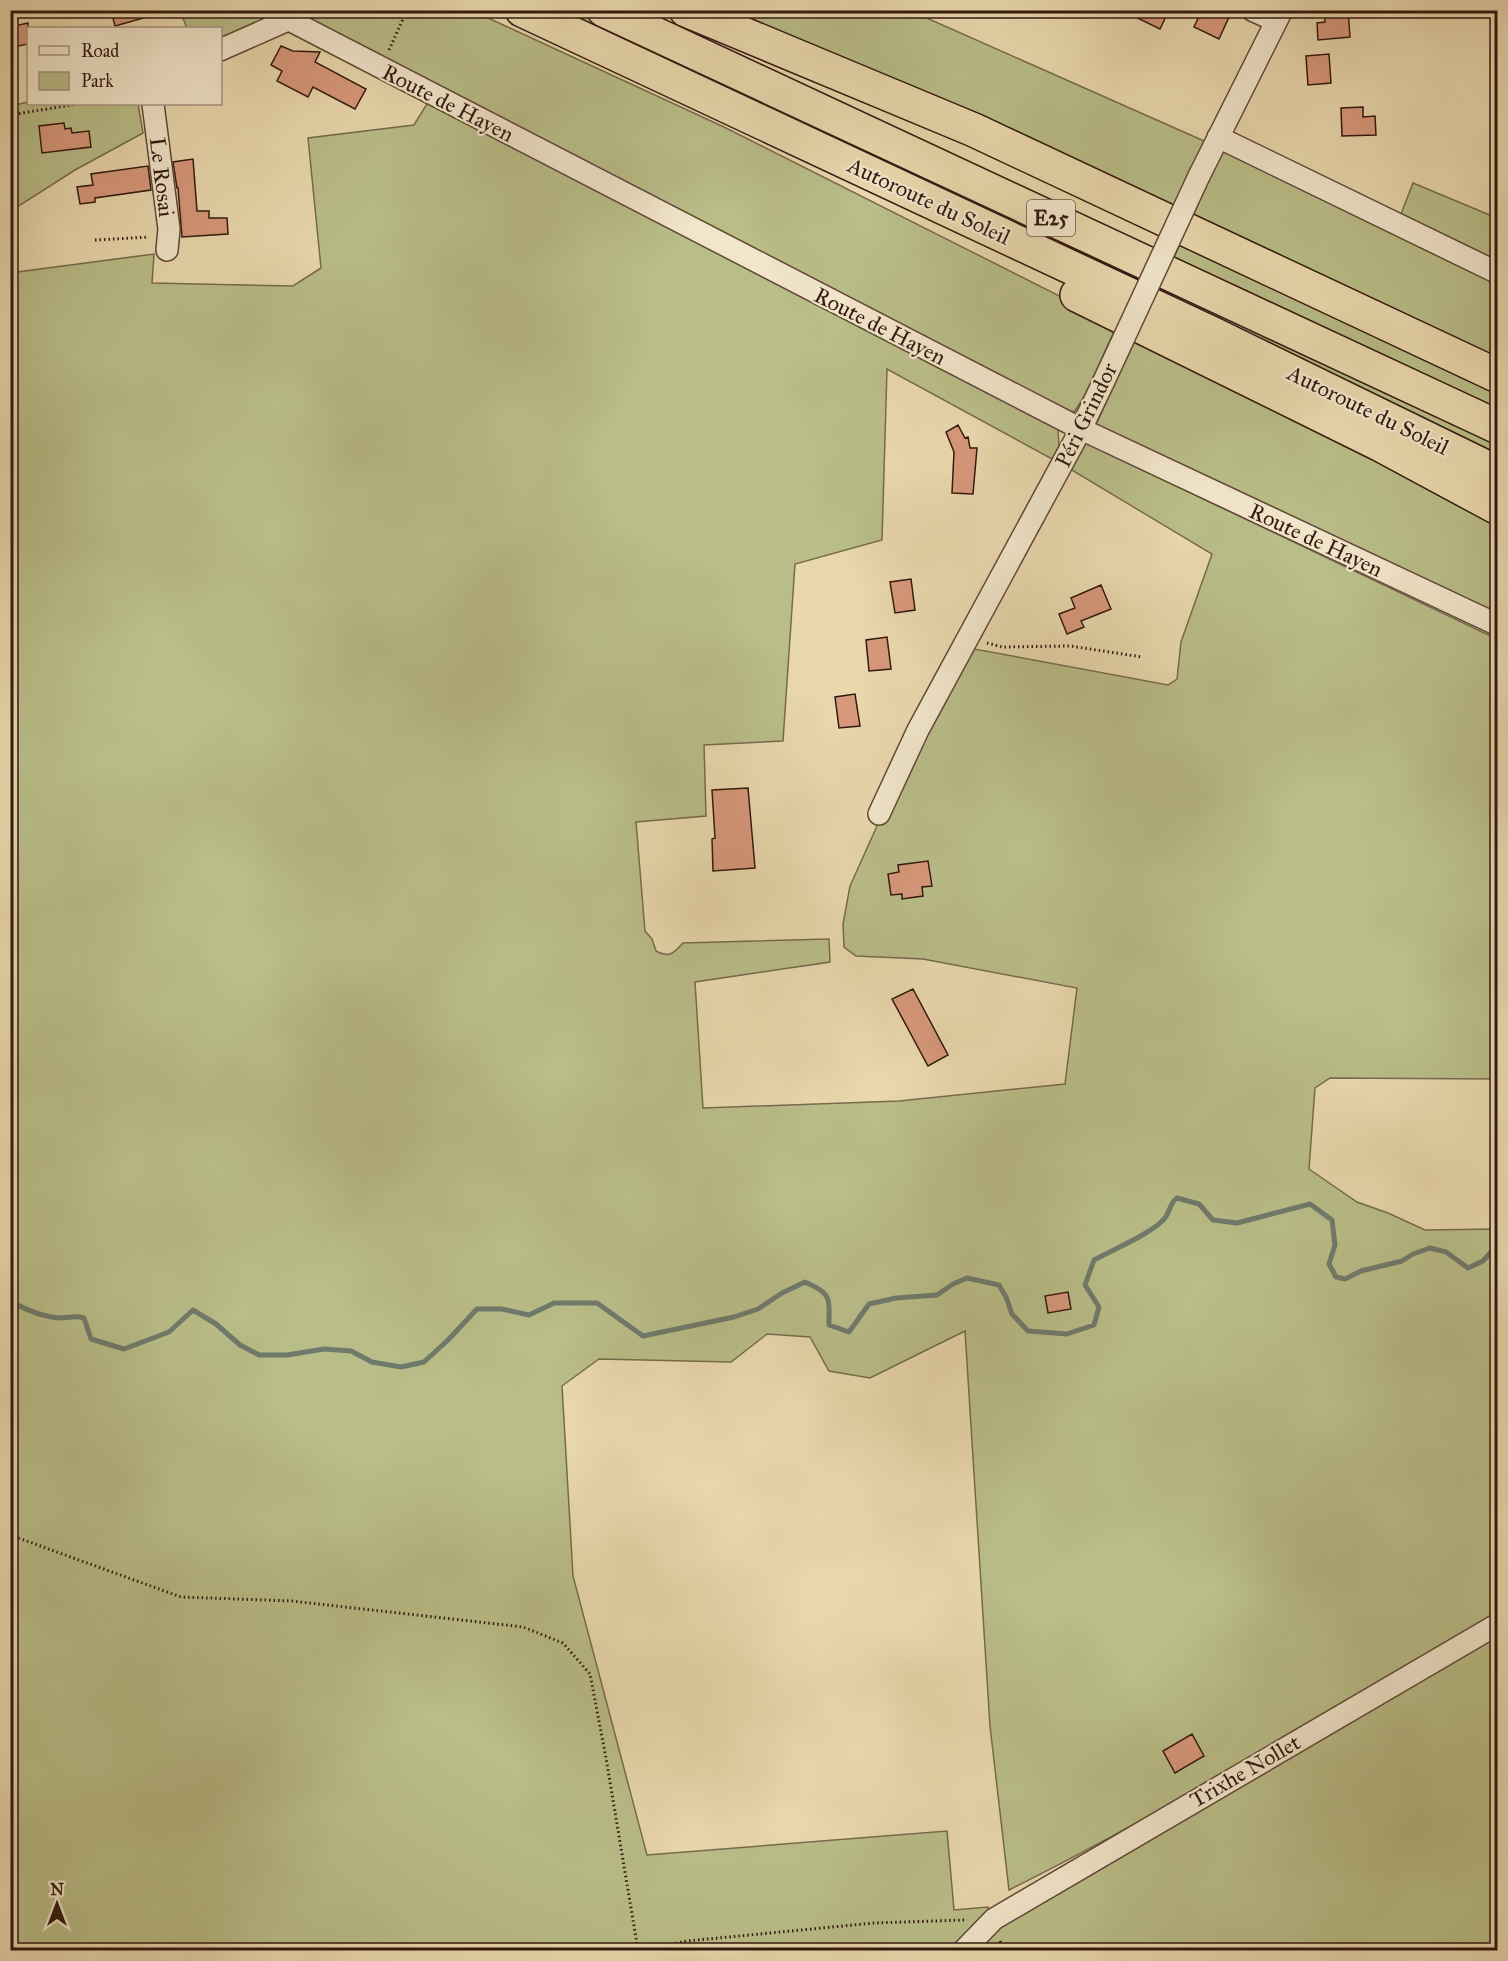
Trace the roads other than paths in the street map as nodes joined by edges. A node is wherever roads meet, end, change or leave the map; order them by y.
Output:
1 (522, 10) edge
2 (604, 10) edge
3 (686, 10) edge
4 (1252, 10) edge
5 (279, 15) edge
6 (1279, 16) edge
7 (222, 49) edge
8 (153, 105) edge
9 (1218, 137) junction
10 (846, 162) junction
11 (168, 242) road end
12 (1497, 273) edge
13 (1497, 376) edge
14 (1497, 427) edge
15 (1081, 429) junction
16 (1497, 473) edge
17 (1497, 508) edge
18 (1497, 625) edge
19 (879, 814) dead end
20 (1497, 1624) edge
21 (964, 1950) edge

1 - 10 highway, Autoroute du Soleil / E25
2 - 14 highway, Autoroute du Soleil / E25
3 - 13 highway
4 - 6 street
5 - 7 street
5 - 15 street, Route de Hayen
6 - 9 street, Péri Grindor
8 - 11 street, Le Rosai
9 - 12 street
9 - 15 street, Péri Grindor, bridge
10 - 16 highway, Autoroute du Soleil / E25
10 - 17 highway
15 - 18 street, Route de Hayen
15 - 19 street, Péri Grindor
20 - 21 street, Trixhe Nollet

